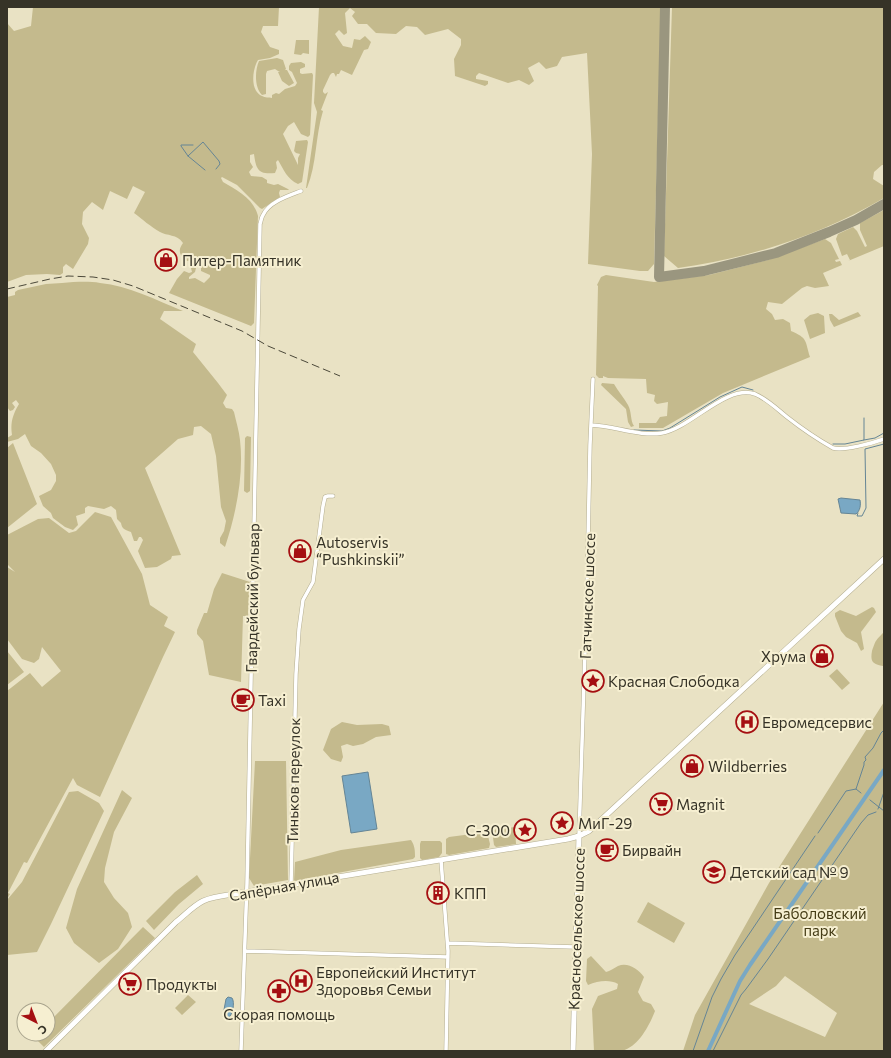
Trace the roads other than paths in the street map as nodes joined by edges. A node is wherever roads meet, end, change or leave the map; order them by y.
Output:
1 (301, 191) dead end
2 (593, 379) dead end
3 (592, 425) junction
4 (884, 439) edge
5 (333, 496) dead end
6 (884, 559) edge
7 (579, 836) junction
8 (441, 860) junction
9 (291, 884) junction
10 (246, 892) junction
11 (448, 943) junction
12 (575, 946) junction
13 (245, 951) junction
14 (448, 957) junction
15 (46, 1051) edge
16 (241, 1051) edge
17 (446, 1051) edge
18 (573, 1051) edge

1 - 10 street, Гвардейский бульвар
2 - 3 street, Гатчинское шоссе
3 - 4 street
3 - 7 street, Гатчинское шоссе
5 - 9 street, Тиньков переулок
6 - 7 main road, Красносельское шоссе
7 - 8 main road, Сапёрная улица
7 - 12 main road, Красносельское шоссе
8 - 9 main road, Сапёрная улица
8 - 11 street
9 - 10 main road, Сапёрная улица
10 - 13 street, Гвардейский бульвар
10 - 15 main road, Сапёрная улица
11 - 12 street
11 - 14 street
12 - 18 main road, Красносельское шоссе
13 - 14 street
13 - 16 street, Гвардейский бульвар
14 - 17 street

